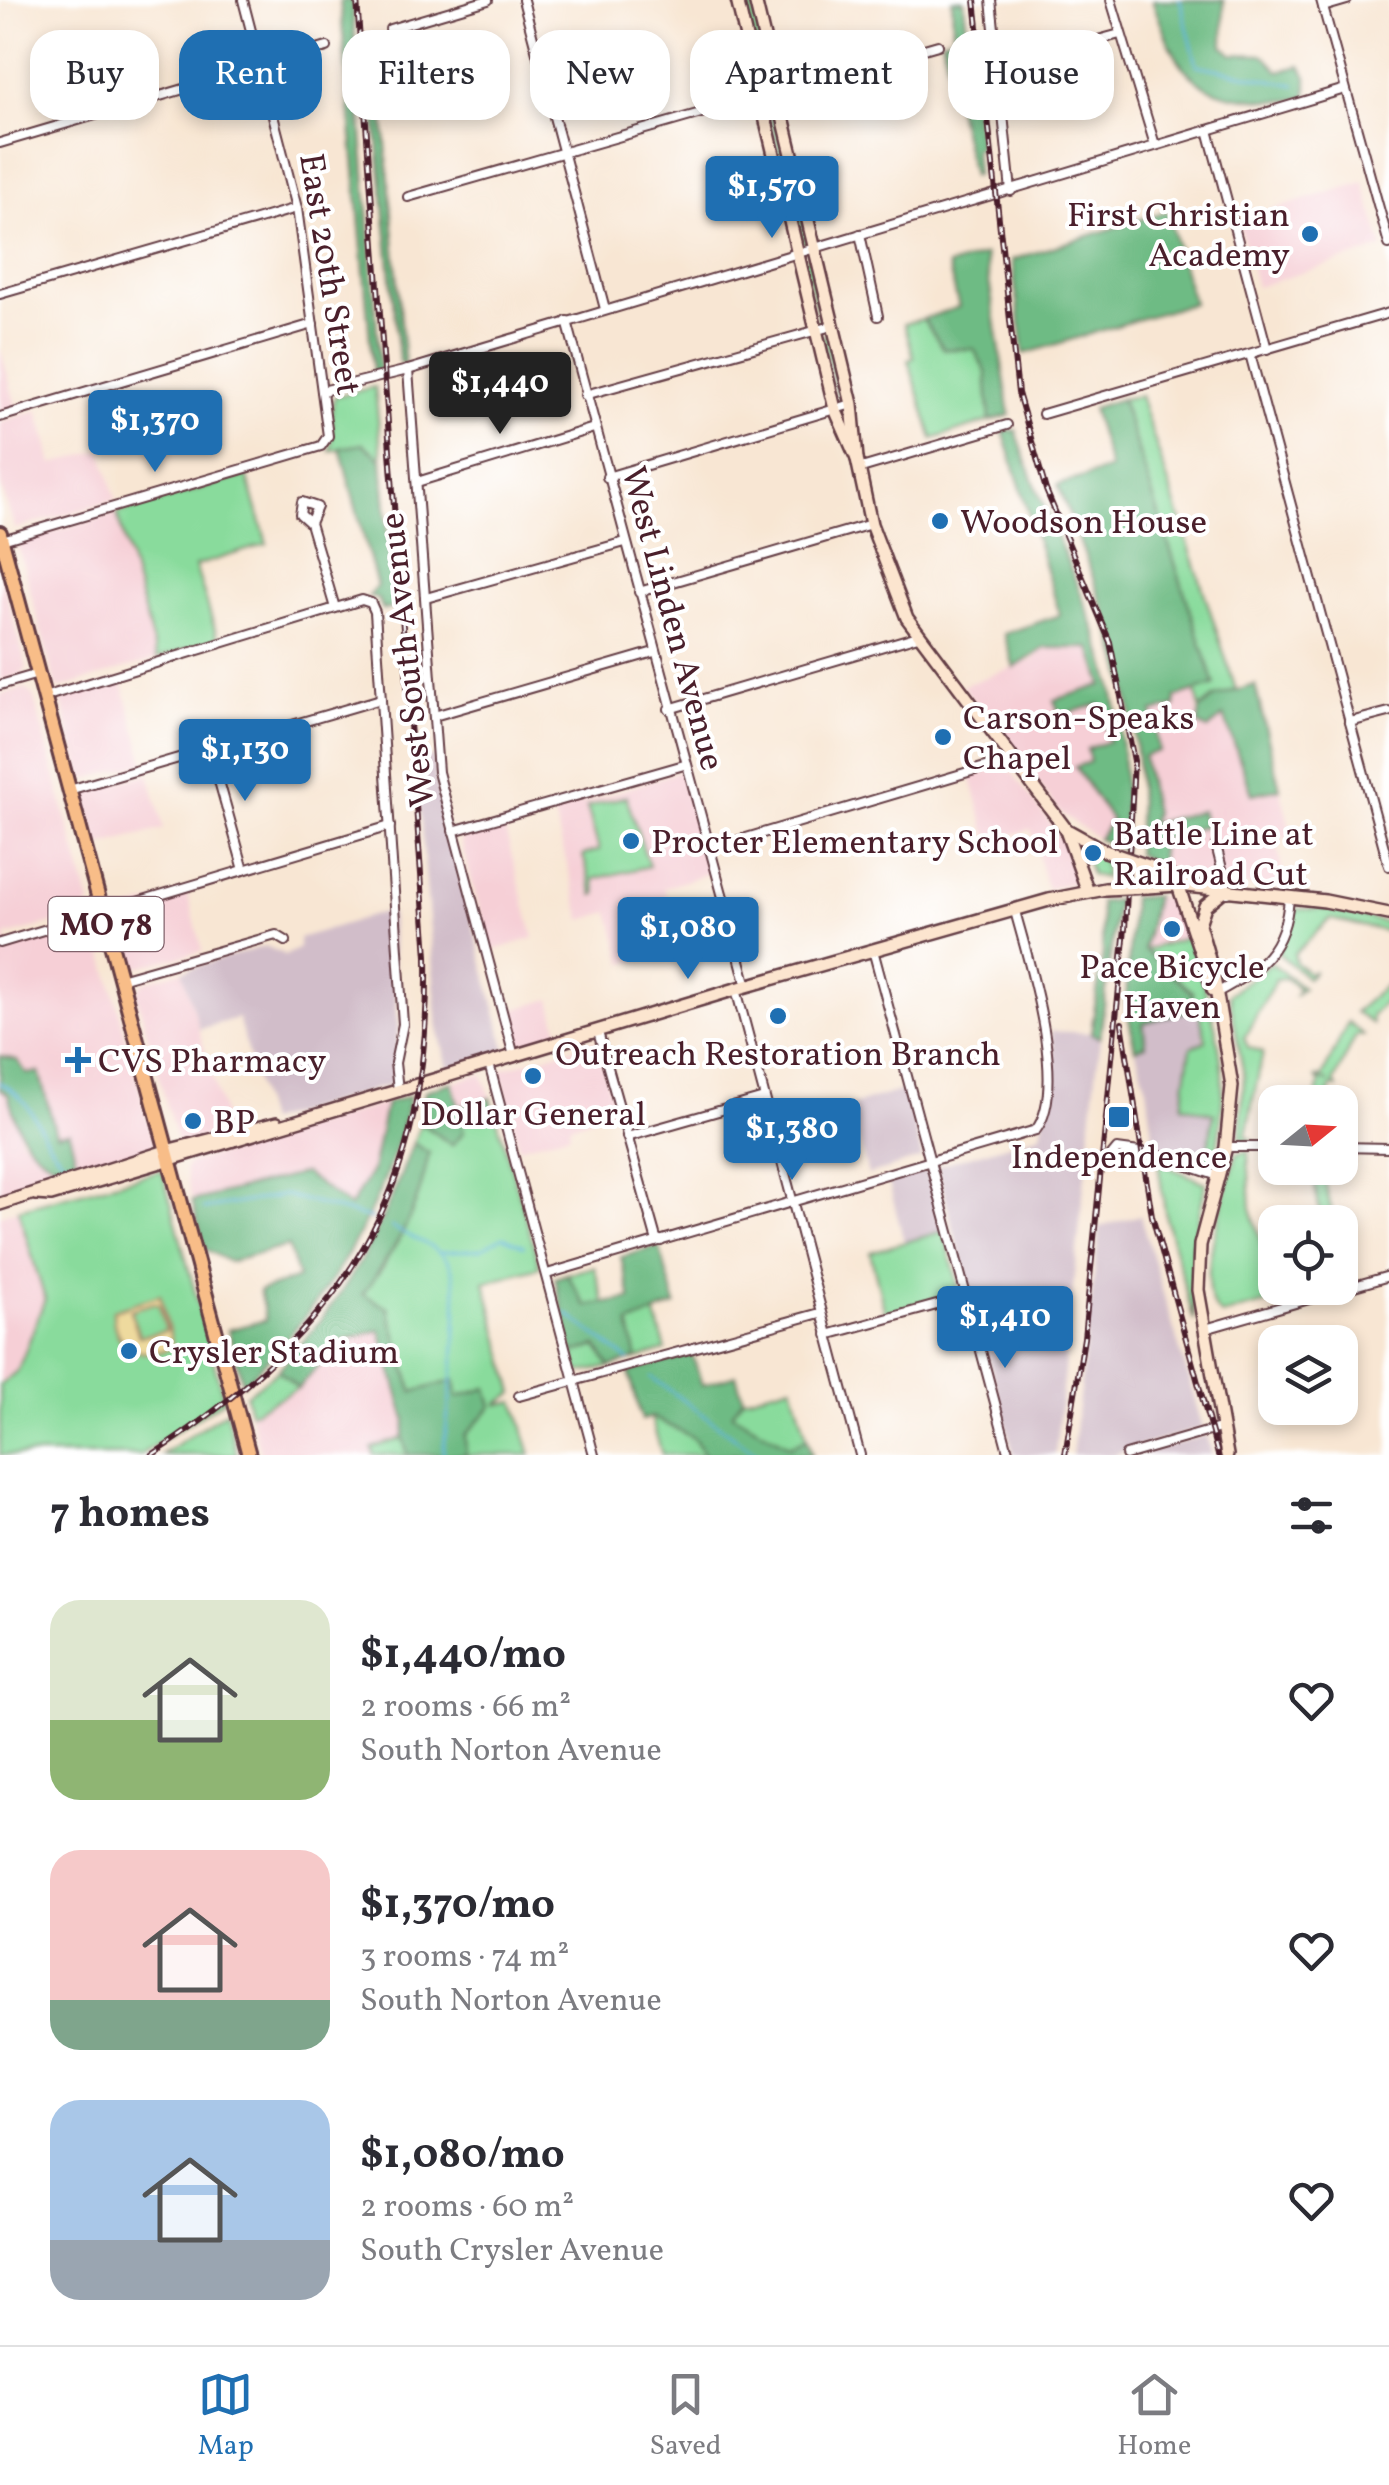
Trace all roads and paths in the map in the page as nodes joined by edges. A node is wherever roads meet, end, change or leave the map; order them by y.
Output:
1 (244, 0) edge
2 (488, 0) edge
3 (523, 0) edge
4 (736, 0) edge
5 (754, 0) edge
6 (991, 0) edge
7 (1111, 0) edge
8 (1347, 0) edge
9 (1322, 4) edge
10 (390, 29) dead end
11 (252, 30) edge
12 (743, 30) edge
13 (761, 30) edge
14 (994, 30) edge
15 (1120, 34) junction
16 (1114, 36) edge
17 (938, 46) dead end
18 (327, 47) dead end
19 (322, 48) edge
20 (928, 49) edge
21 (179, 90) edge
22 (1345, 90) junction
23 (690, 114) edge
24 (275, 120) edge
25 (764, 120) edge
26 (783, 120) edge
27 (1004, 120) edge
28 (1208, 130) junction
29 (0, 142) edge
30 (1155, 145) junction
31 (563, 150) junction
32 (1011, 191) junction
33 (408, 197) dead end
34 (297, 208) junction
35 (860, 234) junction
36 (1389, 244) edge
37 (814, 248) junction
38 (796, 252) junction
39 (0, 294) edge
40 (605, 309) junction
41 (1389, 314) edge
42 (878, 316) dead end
43 (567, 321) junction
44 (314, 324) junction
45 (832, 326) junction
46 (815, 331) junction
47 (1267, 349) junction
48 (1250, 354) junction
49 (408, 370) junction
50 (322, 392) junction
51 (584, 395) junction
52 (852, 404) junction
53 (834, 409) junction
54 (1043, 414) dead end
55 (0, 416) edge
56 (1007, 425) dead end
57 (594, 428) junction
58 (858, 464) junction
59 (607, 477) junction
60 (416, 482) junction
61 (310, 523) dead end
62 (871, 524) junction
63 (1, 536) edge
64 (625, 542) junction
65 (638, 592) junction
66 (426, 598) junction
67 (336, 608) junction
68 (918, 636) junction
69 (654, 652) junction
70 (38, 674) junction
71 (0, 685) edge
72 (44, 697) junction
73 (381, 699) junction
74 (670, 709) junction
75 (1389, 712) edge
76 (434, 716) junction
77 (1350, 722) junction
78 (210, 749) junction
79 (1012, 760) junction
80 (684, 765) junction
81 (69, 790) junction
82 (390, 826) junction
83 (1065, 828) junction
84 (452, 832) junction
85 (1216, 845) dead end
86 (709, 849) junction
87 (1389, 866) edge
88 (244, 870) junction
89 (1178, 885) junction
90 (1088, 892) junction
91 (1225, 892) junction
92 (1289, 898) junction
93 (1014, 910) junction
94 (102, 911) junction
95 (1389, 914) edge
96 (1199, 924) junction
97 (286, 941) dead end
98 (0, 943) edge
99 (873, 950) junction
100 (120, 979) junction
101 (742, 988) junction
102 (1216, 993) junction
103 (598, 1032) junction
104 (514, 1056) junction
105 (489, 1064) junction
106 (398, 1090) junction
107 (764, 1098) junction
108 (627, 1137) junction
109 (1226, 1147) junction
110 (1258, 1147) edge
111 (1358, 1147) edge
112 (1389, 1148) edge
113 (1135, 1154) dead end
114 (167, 1156) junction
115 (930, 1161) junction
116 (1218, 1176) junction
117 (791, 1202) junction
118 (0, 1204) edge
119 (661, 1241) junction
120 (547, 1274) junction
121 (1389, 1276) edge
122 (966, 1297) junction
123 (820, 1313) junction
124 (1205, 1329) junction
125 (827, 1336) junction
126 (574, 1380) junction
127 (518, 1396) dead end
128 (1220, 1428) junction
129 (248, 1455) edge
130 (594, 1455) edge
131 (860, 1455) edge
132 (1008, 1455) edge
133 (1126, 1455) edge
134 (1227, 1455) edge

1 - 11 street, East 20th Street
2 - 10 street
3 - 31 street
4 - 12 street
5 - 13 street
6 - 14 street
7 - 15 street
8 - 9 street
9 - 22 street
15 - 16 street
15 - 30 street
17 - 20 street
18 - 19 street
21 - 29 street
22 - 28 street
22 - 36 street
23 - 31 street
24 - 34 street, East 20th Street
25 - 38 street
26 - 37 street
27 - 32 street
28 - 30 street
28 - 47 street
30 - 32 street
31 - 33 street
31 - 40 street
32 - 35 street
34 - 39 street
34 - 44 street, East 20th Street
35 - 37 street
35 - 42 street
37 - 38 street
37 - 45 street
38 - 40 street
38 - 46 street
40 - 43 street
41 - 47 street
43 - 49 street
43 - 51 street, West Linden Avenue
44 - 50 street, East 20th Street
44 - 55 street
45 - 46 street
45 - 52 street
46 - 51 street
46 - 53 street
47 - 48 street
48 - 54 street
48 - 77 street
49 - 50 street
49 - 60 street, West South Avenue
50 - 63 street, East 20th Street
51 - 57 street, West Linden Avenue
52 - 53 street
52 - 58 street
53 - 58 street
53 - 59 street
56 - 58 street
57 - 59 street, West Linden Avenue
57 - 60 street
58 - 62 street
59 - 64 street, West Linden Avenue
60 - 66 street, West South Avenue
61 - 67 street
62 - 65 street
62 - 68 street
63 - 70 main road, MO 78
64 - 65 street, West Linden Avenue
64 - 66 street
65 - 69 street, West Linden Avenue
66 - 76 street, West South Avenue
67 - 72 street
67 - 73 street
68 - 74 street
68 - 79 street
69 - 74 street, West Linden Avenue
69 - 76 street
70 - 71 street
70 - 72 main road, MO 78
72 - 81 main road, MO 78
73 - 78 street
73 - 82 street
74 - 80 street, West Linden Avenue
75 - 77 street
76 - 84 street, West South Avenue
77 - 87 street
78 - 81 street
78 - 88 street
79 - 83 street
79 - 86 street
80 - 84 street
80 - 86 street, West Linden Avenue
81 - 94 main road, MO 78
82 - 88 street
82 - 106 street
83 - 89 street, bridge
83 - 90 street
84 - 104 street, West South Avenue
85 - 91 street
86 - 101 street, West Linden Avenue
88 - 94 street
89 - 90 street, bridge
89 - 91 street
89 - 96 street
89 - 102 street
90 - 93 street
91 - 92 street
91 - 96 street
92 - 95 street
92 - 102 street
93 - 99 street
93 - 115 street
94 - 98 street
94 - 100 main road, MO 78
96 - 102 street
97 - 100 street
99 - 101 street
99 - 115 street
100 - 114 main road, MO 78
101 - 103 street
101 - 107 street, West Linden Avenue
102 - 109 street
103 - 104 street
103 - 108 street
104 - 105 street
105 - 106 street
105 - 120 street
106 - 114 street
107 - 108 street
107 - 117 street, West Linden Avenue
108 - 119 street
109 - 110 street
109 - 116 street
111 - 112 street
113 - 116 street
114 - 118 street
114 - 129 main road, MO 78
115 - 117 street
115 - 122 street
116 - 124 street
117 - 119 street
117 - 123 street, West Linden Avenue
119 - 120 street
120 - 126 street
121 - 124 street
122 - 125 street
122 - 132 street
123 - 125 street, West Linden Avenue
123 - 126 street
124 - 128 street
125 - 131 street, West Linden Avenue
126 - 127 street
126 - 130 street
128 - 133 street
128 - 134 street

